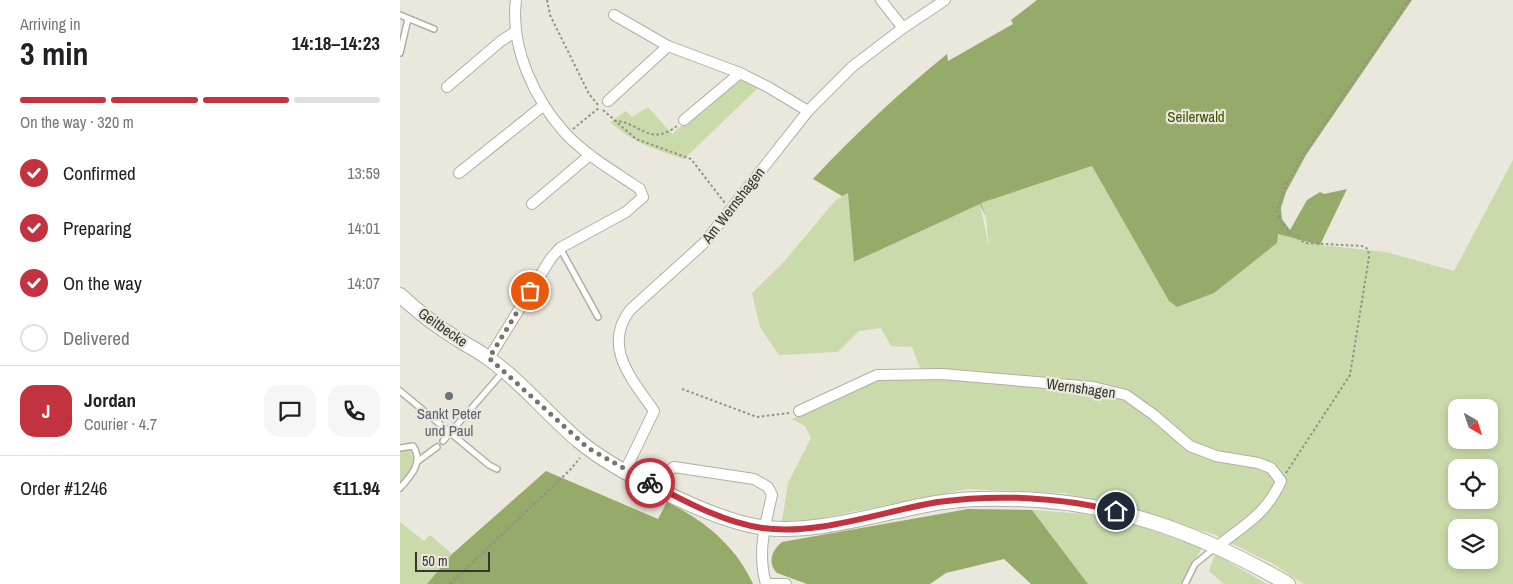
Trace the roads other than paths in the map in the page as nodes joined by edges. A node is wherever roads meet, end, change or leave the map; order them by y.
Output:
1 (516, 0) edge
2 (881, 0) edge
3 (945, 0) edge
4 (400, 15) edge
5 (614, 15) dead end
6 (408, 19) junction
7 (903, 28) junction
8 (434, 29) dead end
9 (515, 32) junction
10 (668, 46) junction
11 (400, 52) edge
12 (740, 73) junction
13 (447, 87) dead end
14 (604, 104) road end
15 (544, 105) junction
16 (808, 111) junction
17 (684, 120) road end
18 (590, 156) junction
19 (459, 173) dead end
20 (532, 204) dead end
21 (560, 248) junction
22 (400, 295) edge
23 (598, 318) dead end
24 (489, 358) junction
25 (504, 371) junction
26 (400, 392) edge
27 (799, 411) road end
28 (452, 432) junction
29 (443, 441) dead end
30 (437, 447) dead end
31 (400, 448) edge
32 (418, 461) junction
33 (498, 469) dead end
34 (625, 470) junction
35 (651, 484) junction
36 (400, 488) edge
37 (764, 528) junction
38 (1218, 546) junction
39 (767, 584) edge
40 (786, 584) edge
41 (1185, 584) edge
42 (1288, 584) edge

1 - 9 street
2 - 7 street
3 - 7 street, Am Wernshagen
4 - 6 lane
5 - 10 street
6 - 8 lane
6 - 11 lane
7 - 16 street, Am Wernshagen
9 - 13 street
9 - 15 street
10 - 12 street
10 - 14 street
12 - 16 street
12 - 17 street
15 - 18 street
15 - 19 street
16 - 34 street, Am Wernshagen
18 - 20 street
18 - 21 street
21 - 23 lane
21 - 24 street
22 - 24 street, Geitbecke
24 - 25 street, Geitbecke
25 - 28 lane
25 - 34 street, Geitbecke
26 - 28 lane
27 - 38 street, Wernshagen
28 - 29 lane
28 - 33 lane
30 - 32 lane
31 - 32 lane
32 - 36 lane
34 - 35 street, Geitbecke
35 - 37 street, Geitbecke
35 - 37 street
37 - 38 street, Geitbecke
37 - 39 street
38 - 41 lane
38 - 42 street, Geitbecke
39 - 40 street

